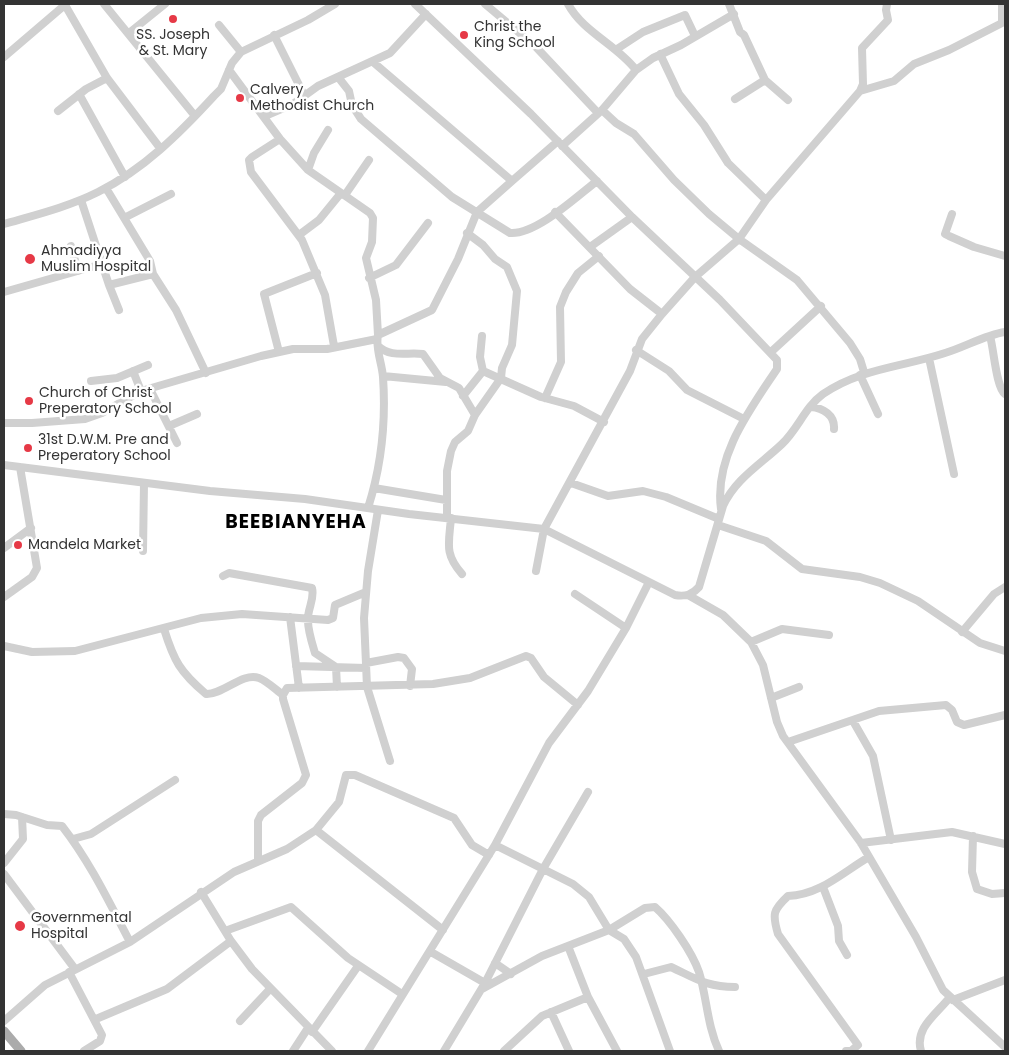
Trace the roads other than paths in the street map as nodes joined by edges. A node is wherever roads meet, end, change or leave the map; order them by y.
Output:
1 (66, 4) edge
2 (104, 4) edge
3 (166, 4) edge
4 (416, 4) edge
5 (568, 4) edge
6 (729, 4) edge
7 (888, 4) edge
8 (1002, 4) edge
9 (331, 5) edge
10 (490, 5) edge
11 (426, 14) junction
12 (734, 14) junction
13 (1004, 22) edge
14 (219, 25) dead end
15 (128, 33) junction
16 (274, 35) junction
17 (695, 36) junction
18 (617, 49) junction
19 (241, 52) junction
20 (660, 54) junction
21 (4, 58) edge
22 (373, 62) junction
23 (228, 70) junction
24 (636, 70) junction
25 (338, 77) junction
26 (107, 78) junction
27 (765, 80) junction
28 (860, 91) junction
29 (79, 94) junction
30 (304, 95) junction
31 (735, 100) dead end
32 (788, 100) dead end
33 (58, 111) dead end
34 (600, 111) junction
35 (195, 116) junction
36 (265, 116) junction
37 (328, 130) dead end
38 (280, 139) junction
39 (560, 144) junction
40 (160, 148) junction
41 (369, 160) dead end
42 (308, 170) junction
43 (125, 177) junction
44 (512, 181) junction
45 (597, 181) junction
46 (106, 188) junction
47 (171, 194) dead end
48 (343, 194) junction
49 (81, 200) junction
50 (766, 200) junction
51 (477, 212) junction
52 (555, 212) junction
53 (952, 214) dead end
54 (632, 217) junction
55 (124, 218) junction
56 (428, 223) dead end
57 (4, 224) edge
58 (467, 233) junction
59 (299, 235) junction
60 (739, 239) junction
61 (71, 246) dead end
62 (590, 247) junction
63 (599, 256) junction
64 (1005, 256) edge
65 (102, 264) junction
66 (78, 271) junction
67 (317, 273) junction
68 (153, 274) junction
69 (695, 277) junction
70 (369, 278) junction
71 (109, 285) junction
72 (4, 292) edge
73 (821, 306) junction
74 (119, 310) dead end
75 (662, 314) junction
76 (1005, 332) edge
77 (482, 336) dead end
78 (990, 336) junction
79 (378, 340) junction
80 (334, 346) junction
81 (636, 350) junction
82 (280, 352) junction
83 (771, 352) junction
84 (930, 358) junction
85 (148, 365) dead end
86 (483, 370) junction
87 (133, 371) junction
88 (206, 373) junction
89 (862, 373) junction
90 (383, 376) junction
91 (501, 378) junction
92 (91, 381) dead end
93 (449, 383) junction
94 (150, 389) junction
95 (141, 391) junction
96 (1005, 394) edge
97 (463, 396) junction
98 (545, 398) junction
99 (811, 406) junction
100 (197, 414) dead end
101 (878, 414) dead end
102 (475, 415) junction
103 (744, 419) junction
104 (604, 422) junction
105 (4, 423) edge
106 (169, 426) junction
107 (834, 428) dead end
108 (177, 444) dead end
109 (4, 465) edge
110 (20, 468) junction
111 (954, 474) dead end
112 (144, 483) junction
113 (571, 483) junction
114 (374, 488) junction
115 (446, 500) junction
116 (368, 508) junction
117 (378, 510) junction
118 (449, 518) junction
119 (719, 520) junction
120 (31, 528) junction
121 (544, 529) junction
122 (4, 548) edge
123 (143, 551) dead end
124 (536, 571) dead end
125 (462, 574) dead end
126 (222, 576) dead end
127 (649, 582) junction
128 (1005, 587) edge
129 (366, 592) junction
130 (576, 594) dead end
131 (688, 595) junction
132 (4, 597) edge
133 (290, 618) junction
134 (308, 619) junction
135 (626, 628) junction
136 (164, 629) junction
137 (962, 632) junction
138 (829, 635) dead end
139 (751, 642) junction
140 (4, 646) edge
141 (1005, 650) edge
142 (366, 665) junction
143 (296, 666) junction
144 (336, 667) junction
145 (410, 686) junction
146 (336, 687) junction
147 (367, 687) junction
148 (799, 687) dead end
149 (299, 688) junction
150 (282, 695) junction
151 (771, 698) junction
152 (578, 705) junction
153 (1005, 715) edge
154 (853, 721) junction
155 (788, 742) junction
156 (390, 761) dead end
157 (174, 780) dead end
158 (588, 792) dead end
159 (4, 814) edge
160 (22, 817) junction
161 (316, 830) junction
162 (973, 836) junction
163 (73, 839) junction
164 (891, 840) junction
165 (861, 843) junction
166 (1005, 844) edge
167 (495, 845) junction
168 (489, 855) junction
169 (869, 856) junction
170 (4, 862) edge
171 (258, 862) junction
172 (543, 869) junction
173 (4, 874) edge
174 (823, 887) junction
175 (202, 892) junction
176 (1005, 893) edge
177 (443, 930) junction
178 (610, 930) junction
179 (225, 931) junction
180 (231, 941) junction
181 (130, 942) junction
182 (568, 946) junction
183 (431, 952) junction
184 (847, 955) dead end
185 (495, 963) junction
186 (358, 966) junction
187 (72, 970) junction
188 (511, 974) junction
189 (644, 974) junction
190 (1005, 980) edge
191 (701, 982) junction
192 (484, 986) junction
193 (735, 987) dead end
194 (270, 989) junction
195 (402, 994) junction
196 (588, 997) junction
197 (951, 998) junction
198 (552, 1012) junction
199 (96, 1019) junction
200 (4, 1021) edge
201 (240, 1021) dead end
202 (310, 1030) junction
203 (4, 1031) edge
204 (1005, 1047) edge
205 (21, 1051) edge
206 (84, 1051) edge
207 (293, 1051) edge
208 (332, 1051) edge
209 (368, 1051) edge
210 (444, 1051) edge
211 (504, 1051) edge
212 (569, 1051) edge
213 (616, 1051) edge
214 (670, 1051) edge
215 (719, 1051) edge
216 (846, 1051) edge
217 (921, 1051) edge

1 - 21 street
1 - 26 street
2 - 15 street
3 - 15 street
4 - 11 street
5 - 18 street
6 - 12 street
7 - 28 street
8 - 13 street
9 - 16 street
10 - 34 street
11 - 22 street
11 - 39 street
12 - 17 street
12 - 27 street
13 - 28 street
14 - 19 street
15 - 35 street
16 - 19 street
16 - 30 street
17 - 18 street
17 - 20 street
18 - 24 street
19 - 23 street
20 - 24 street
20 - 50 street
22 - 25 street
22 - 44 street
23 - 35 street
23 - 36 street
24 - 34 street
25 - 30 street
25 - 51 street
26 - 29 street
26 - 40 street
27 - 31 street
27 - 32 street
28 - 50 street
29 - 33 street
29 - 43 street
30 - 36 street
34 - 39 street
34 - 60 street
35 - 40 street
36 - 38 street
37 - 42 street
38 - 42 street
38 - 59 street
39 - 44 street
39 - 45 street
40 - 43 street
41 - 48 street
42 - 48 street
43 - 46 street
44 - 51 street
45 - 52 street
45 - 54 street
46 - 49 street
46 - 55 street
47 - 55 street
48 - 59 street
48 - 70 street
49 - 57 street
49 - 65 street
50 - 60 street
51 - 52 street
51 - 58 street
52 - 62 street
53 - 64 street
54 - 62 street
54 - 69 street
55 - 68 street
56 - 70 street
58 - 79 street
58 - 91 street
59 - 67 street
60 - 69 street
60 - 73 street
61 - 66 street
62 - 63 street
63 - 75 street
63 - 98 street
65 - 66 street
65 - 71 street
66 - 72 street
67 - 80 street
67 - 82 street
68 - 71 street
68 - 88 street
69 - 75 street
69 - 83 street
70 - 79 street
71 - 74 street
73 - 83 street
73 - 89 street
75 - 81 street
76 - 78 street
77 - 86 street
78 - 84 street
78 - 96 street
79 - 80 street
79 - 90 street
79 - 93 street
80 - 82 street
81 - 103 street
81 - 104 street
82 - 88 street
83 - 103 street
84 - 89 street
84 - 111 street
85 - 87 street
86 - 91 street
86 - 97 street
87 - 92 street
87 - 95 street
88 - 94 street
89 - 99 street
89 - 101 street
90 - 93 street
90 - 114 street
91 - 98 street
91 - 102 street
93 - 97 street
94 - 95 street
94 - 106 street
95 - 105 street
97 - 102 street
98 - 104 street
99 - 107 street
99 - 119 street
100 - 106 street
102 - 115 street
103 - 119 street
104 - 113 street
106 - 108 street
109 - 110 street
110 - 112 street
110 - 120 street
112 - 116 street
112 - 123 street
113 - 119 street
113 - 121 street
114 - 115 street
114 - 116 street
115 - 118 street
116 - 117 street
117 - 118 street
117 - 129 street
118 - 121 street
118 - 125 street
119 - 131 street
119 - 137 street
120 - 122 street
120 - 132 street
121 - 124 street
121 - 127 street
126 - 134 street
127 - 131 street
127 - 135 street
128 - 137 street
129 - 134 street
129 - 142 street
130 - 135 street
131 - 139 street
133 - 134 street
133 - 136 street
133 - 143 street
134 - 144 street
135 - 152 street
136 - 140 street
136 - 150 street
137 - 141 street
138 - 139 street
139 - 151 street
142 - 144 street
142 - 145 street
142 - 147 street
143 - 144 street
143 - 149 street
144 - 146 street
145 - 147 street
145 - 152 street
146 - 147 street
146 - 149 street
147 - 156 street
148 - 151 street
149 - 150 street
150 - 171 street
151 - 155 street
152 - 167 street
153 - 154 street
154 - 155 street
154 - 164 street
155 - 165 street
157 - 163 street
158 - 172 street
159 - 160 street
160 - 163 street
160 - 170 street
161 - 168 street
161 - 171 street
161 - 177 street
162 - 164 street
162 - 166 street
162 - 176 street
163 - 181 street
164 - 165 street
165 - 169 street
167 - 168 street
167 - 172 street
168 - 177 street
169 - 174 street
169 - 197 street
171 - 175 street
172 - 178 street
172 - 185 street
173 - 187 street
174 - 184 street
174 - 216 street
175 - 179 street
175 - 181 street
177 - 183 street
178 - 182 street
178 - 189 street
178 - 191 street
179 - 180 street
179 - 186 street
180 - 194 street
180 - 199 street
181 - 187 street
182 - 188 street
182 - 196 street
183 - 192 street
183 - 195 street
185 - 188 street
185 - 192 street
186 - 195 street
186 - 202 street
187 - 199 street
187 - 200 street
188 - 192 street
189 - 191 street
189 - 214 street
190 - 197 street
191 - 193 street
191 - 215 street
192 - 210 street
194 - 201 street
194 - 202 street
195 - 209 street
196 - 198 street
196 - 213 street
197 - 204 street
197 - 217 street
198 - 211 street
198 - 212 street
199 - 206 street
202 - 207 street
202 - 208 street
203 - 205 main road

